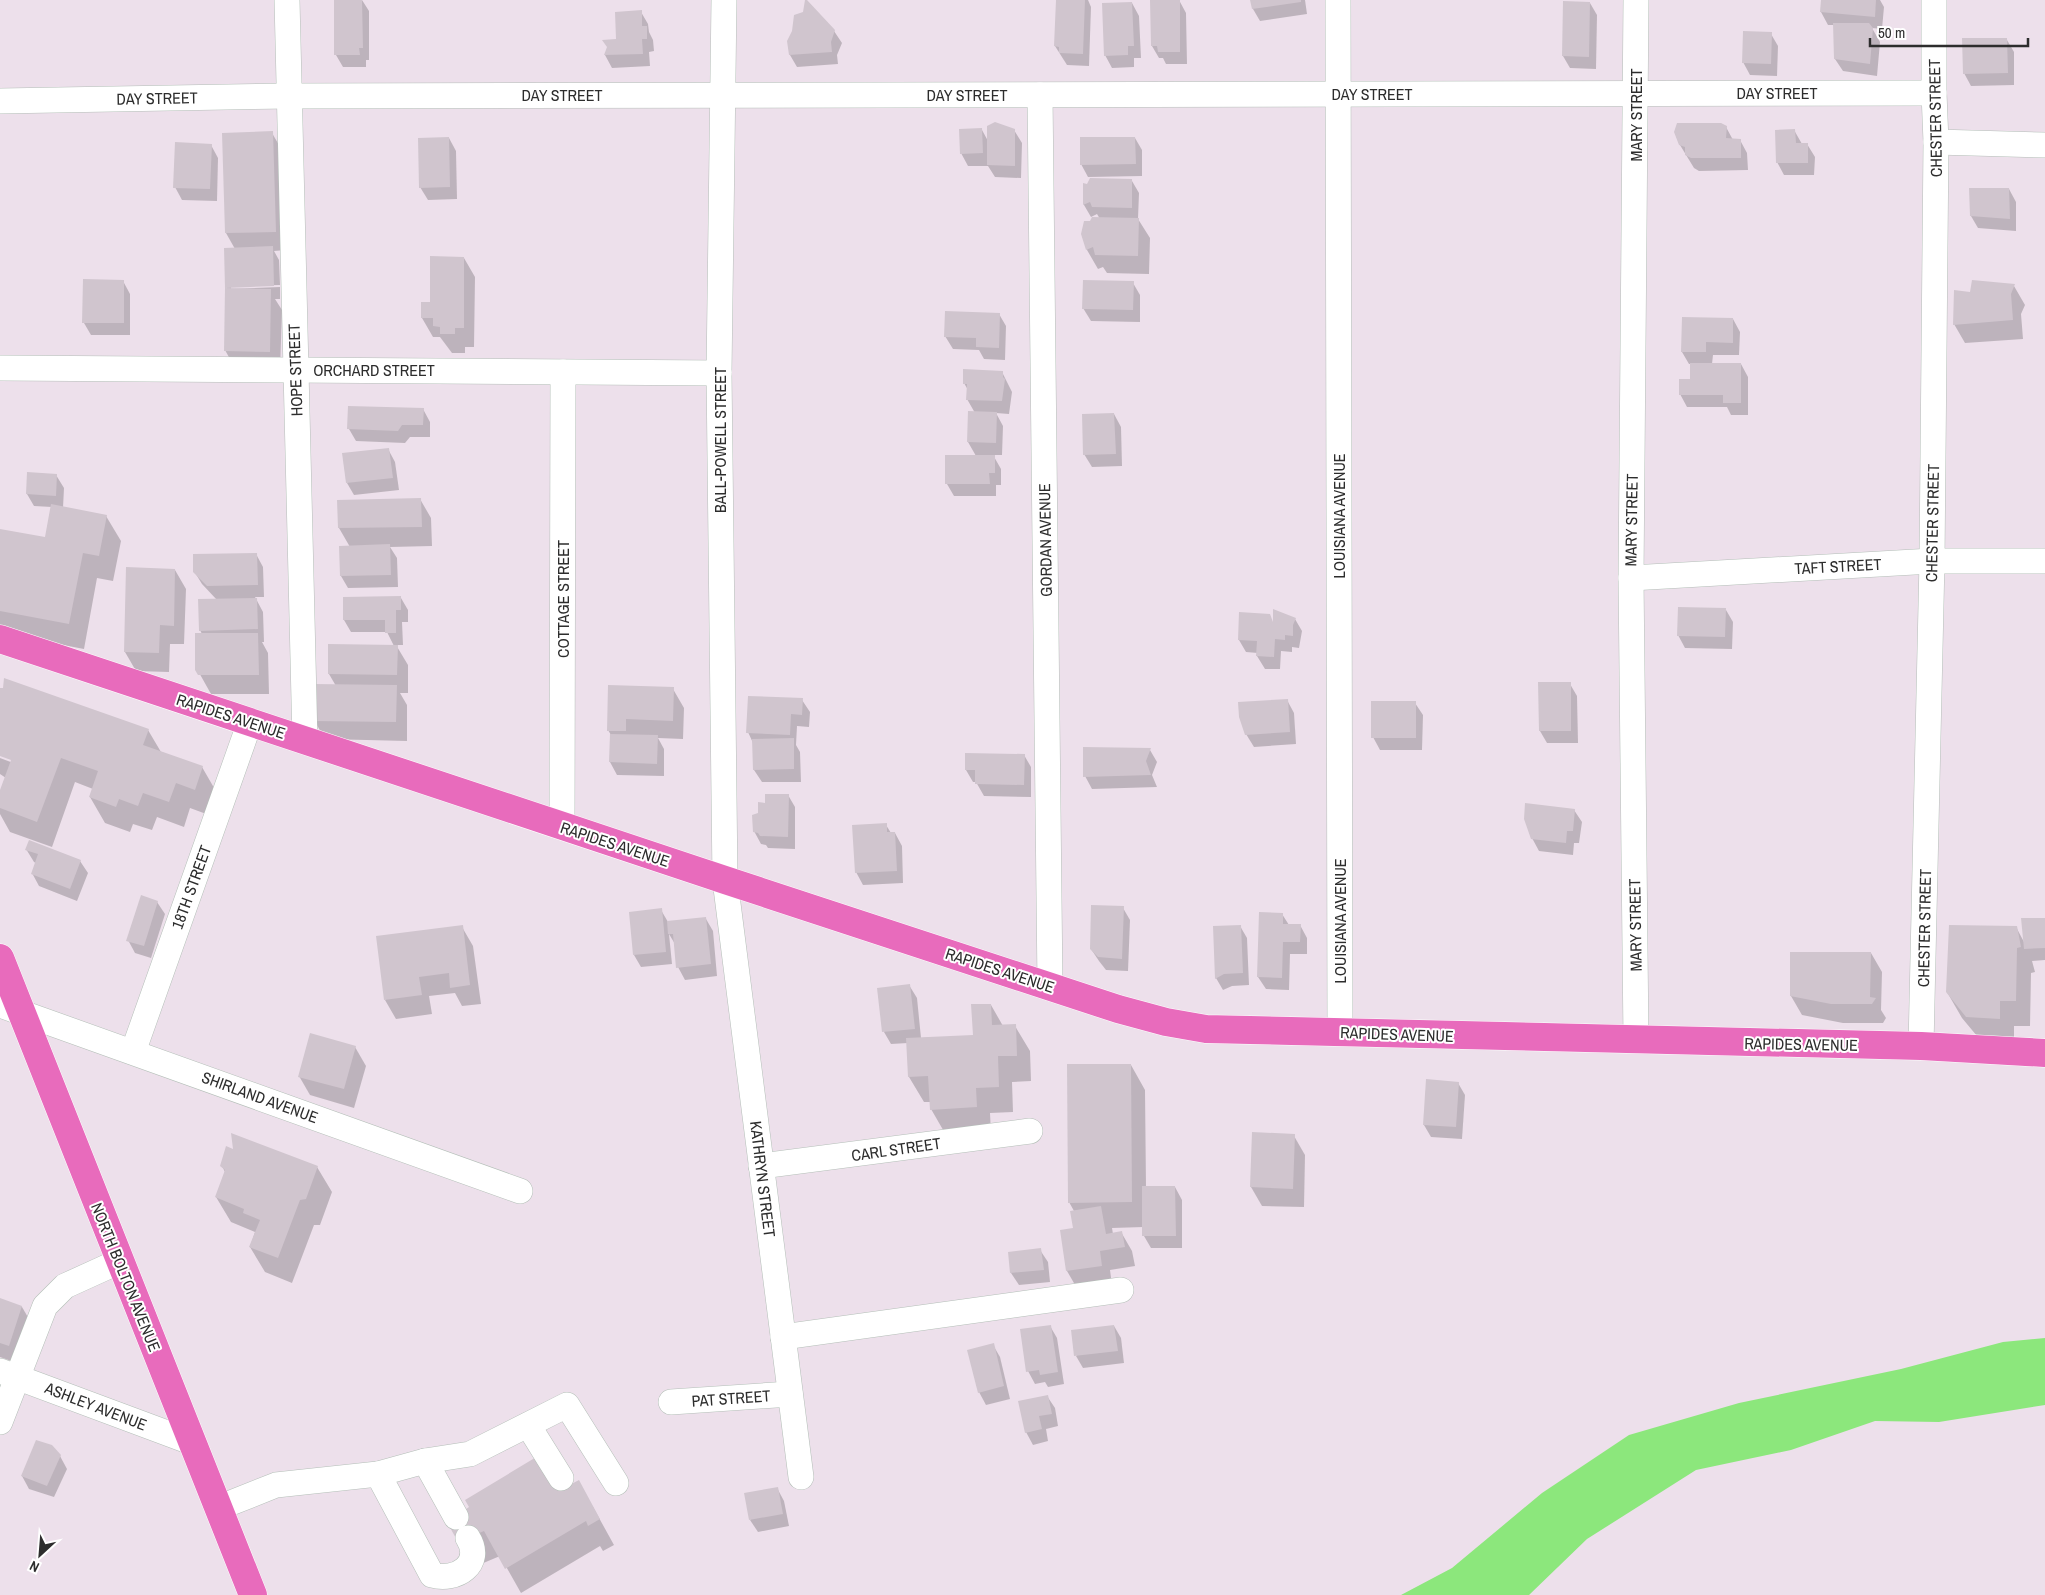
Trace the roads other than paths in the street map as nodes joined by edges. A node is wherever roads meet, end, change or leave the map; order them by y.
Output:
1 (286, 0) edge
2 (724, 0) edge
3 (1338, 0) edge
4 (1636, 0) edge
5 (1934, 0) edge
6 (1934, 93) junction
7 (1338, 94) junction
8 (1636, 94) junction
9 (724, 95) junction
10 (1040, 95) junction
11 (288, 96) junction
12 (0, 102) edge
13 (1936, 142) junction
14 (2045, 145) edge
15 (0, 368) edge
16 (295, 370) junction
17 (563, 372) junction
18 (719, 373) junction
19 (1932, 561) junction
20 (2045, 561) edge
21 (1631, 578) junction
22 (1, 640) edge
23 (250, 722) junction
24 (305, 740) junction
25 (562, 826) junction
26 (725, 880) junction
27 (0, 958) edge
28 (1050, 986) junction
29 (11, 1009) edge
30 (1340, 1032) junction
31 (1636, 1040) junction
32 (1922, 1046) junction
33 (132, 1052) junction
34 (2045, 1053) edge
35 (1030, 1131) dead end
36 (761, 1166) junction
37 (520, 1190) dead end
38 (120, 1261) junction
39 (1122, 1290) dead end
40 (783, 1337) junction
41 (8, 1374) edge
42 (790, 1394) junction
43 (672, 1402) dead end
44 (0, 1422) edge
45 (528, 1425) junction
46 (191, 1442) junction
47 (426, 1461) junction
48 (378, 1474) junction
49 (801, 1477) dead end
50 (561, 1478) dead end
51 (616, 1483) dead end
52 (218, 1508) junction
53 (456, 1517) dead end
54 (468, 1538) dead end
55 (253, 1595) edge

1 - 11 street, HOPE STREET
2 - 9 street, BALL-POWELL STREET
3 - 7 street, LOUISIANA AVENUE
4 - 8 street, MARY STREET
5 - 6 street, CHESTER STREET
6 - 8 street, DAY STREET
6 - 13 street, CHESTER STREET
7 - 8 street, DAY STREET
7 - 10 street, DAY STREET
7 - 30 street, LOUISIANA AVENUE
8 - 21 street, MARY STREET
9 - 10 street, DAY STREET
9 - 11 street, DAY STREET
9 - 18 street, BALL-POWELL STREET
10 - 28 street, GORDAN AVENUE
11 - 12 street, DAY STREET
11 - 16 street, HOPE STREET
13 - 14 street
13 - 19 street, CHESTER STREET
15 - 16 street, ORCHARD STREET
16 - 17 street, ORCHARD STREET
16 - 24 street, HOPE STREET
17 - 18 street, ORCHARD STREET
17 - 25 street, COTTAGE STREET
18 - 26 street, BALL-POWELL STREET
19 - 20 street, TAFT STREET
19 - 21 street, TAFT STREET
19 - 32 street, CHESTER STREET
21 - 31 street, MARY STREET
22 - 23 main road, RAPIDES AVENUE
23 - 24 main road, RAPIDES AVENUE
23 - 33 street, 18TH STREET
24 - 25 main road, RAPIDES AVENUE
25 - 26 main road, RAPIDES AVENUE
26 - 28 main road, RAPIDES AVENUE
26 - 36 street, KATHRYN STREET
27 - 29 main road, NORTH BOLTON AVENUE
28 - 30 main road, RAPIDES AVENUE
29 - 33 street, SHIRLAND AVENUE
29 - 38 main road, NORTH BOLTON AVENUE
30 - 31 main road, RAPIDES AVENUE
31 - 32 main road, RAPIDES AVENUE
32 - 34 main road, RAPIDES AVENUE
33 - 37 street, SHIRLAND AVENUE
35 - 36 street, CARL STREET
36 - 40 street, KATHRYN STREET
38 - 41 street
38 - 46 main road, NORTH BOLTON AVENUE
39 - 40 street
40 - 42 street, KATHRYN STREET
41 - 44 street
41 - 46 street, ASHLEY AVENUE
42 - 43 street, PAT STREET
42 - 49 street, KATHRYN STREET
45 - 47 street
45 - 50 street
45 - 51 street
46 - 52 main road, NORTH BOLTON AVENUE
47 - 48 street
47 - 53 street
48 - 52 street
48 - 54 street
52 - 55 main road, NORTH BOLTON AVENUE

